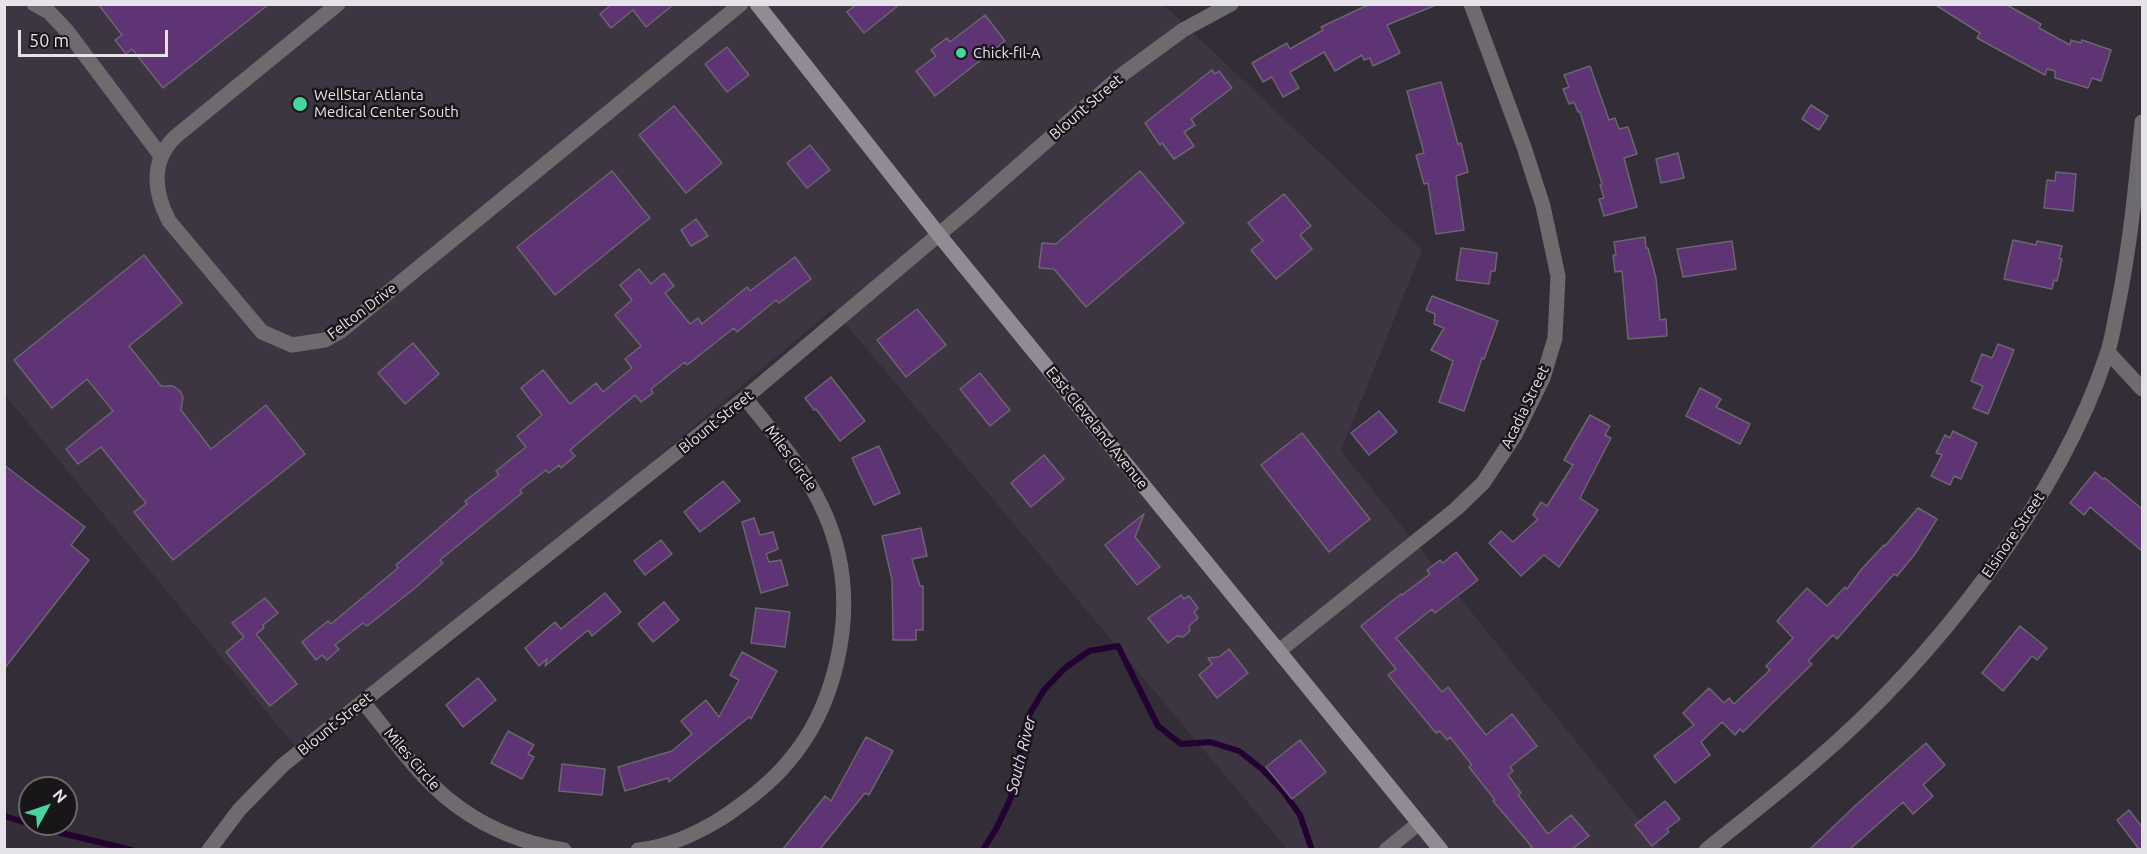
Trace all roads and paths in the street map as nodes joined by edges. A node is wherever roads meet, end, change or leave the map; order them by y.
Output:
1 (34, 4) edge
2 (338, 4) edge
3 (741, 4) edge
4 (757, 4) edge
5 (1231, 4) edge
6 (1471, 4) edge
7 (2142, 122) edge
8 (161, 156) junction
9 (939, 235) junction
10 (2108, 352) junction
11 (2142, 390) edge
12 (745, 398) junction
13 (1279, 651) junction
14 (363, 702) junction
15 (1419, 823) junction
16 (210, 849) edge
17 (564, 849) edge
18 (638, 849) edge
19 (1386, 849) edge
20 (1441, 849) edge
21 (1706, 849) edge

1 - 8 street
2 - 8 street
3 - 8 street, Felton Drive
4 - 9 main road, East Cleveland Avenue
5 - 9 street, Blount Street
6 - 13 street, Acadia Street
7 - 10 street, Elsinore Street
9 - 12 street, Blount Street
9 - 13 main road, East Cleveland Avenue
10 - 11 street
10 - 21 street, Elsinore Street
12 - 14 street, Blount Street
12 - 18 street, Miles Circle
13 - 15 main road, East Cleveland Avenue
14 - 16 street, Blount Street
14 - 17 street, Miles Circle
15 - 19 street
15 - 20 main road, East Cleveland Avenue

